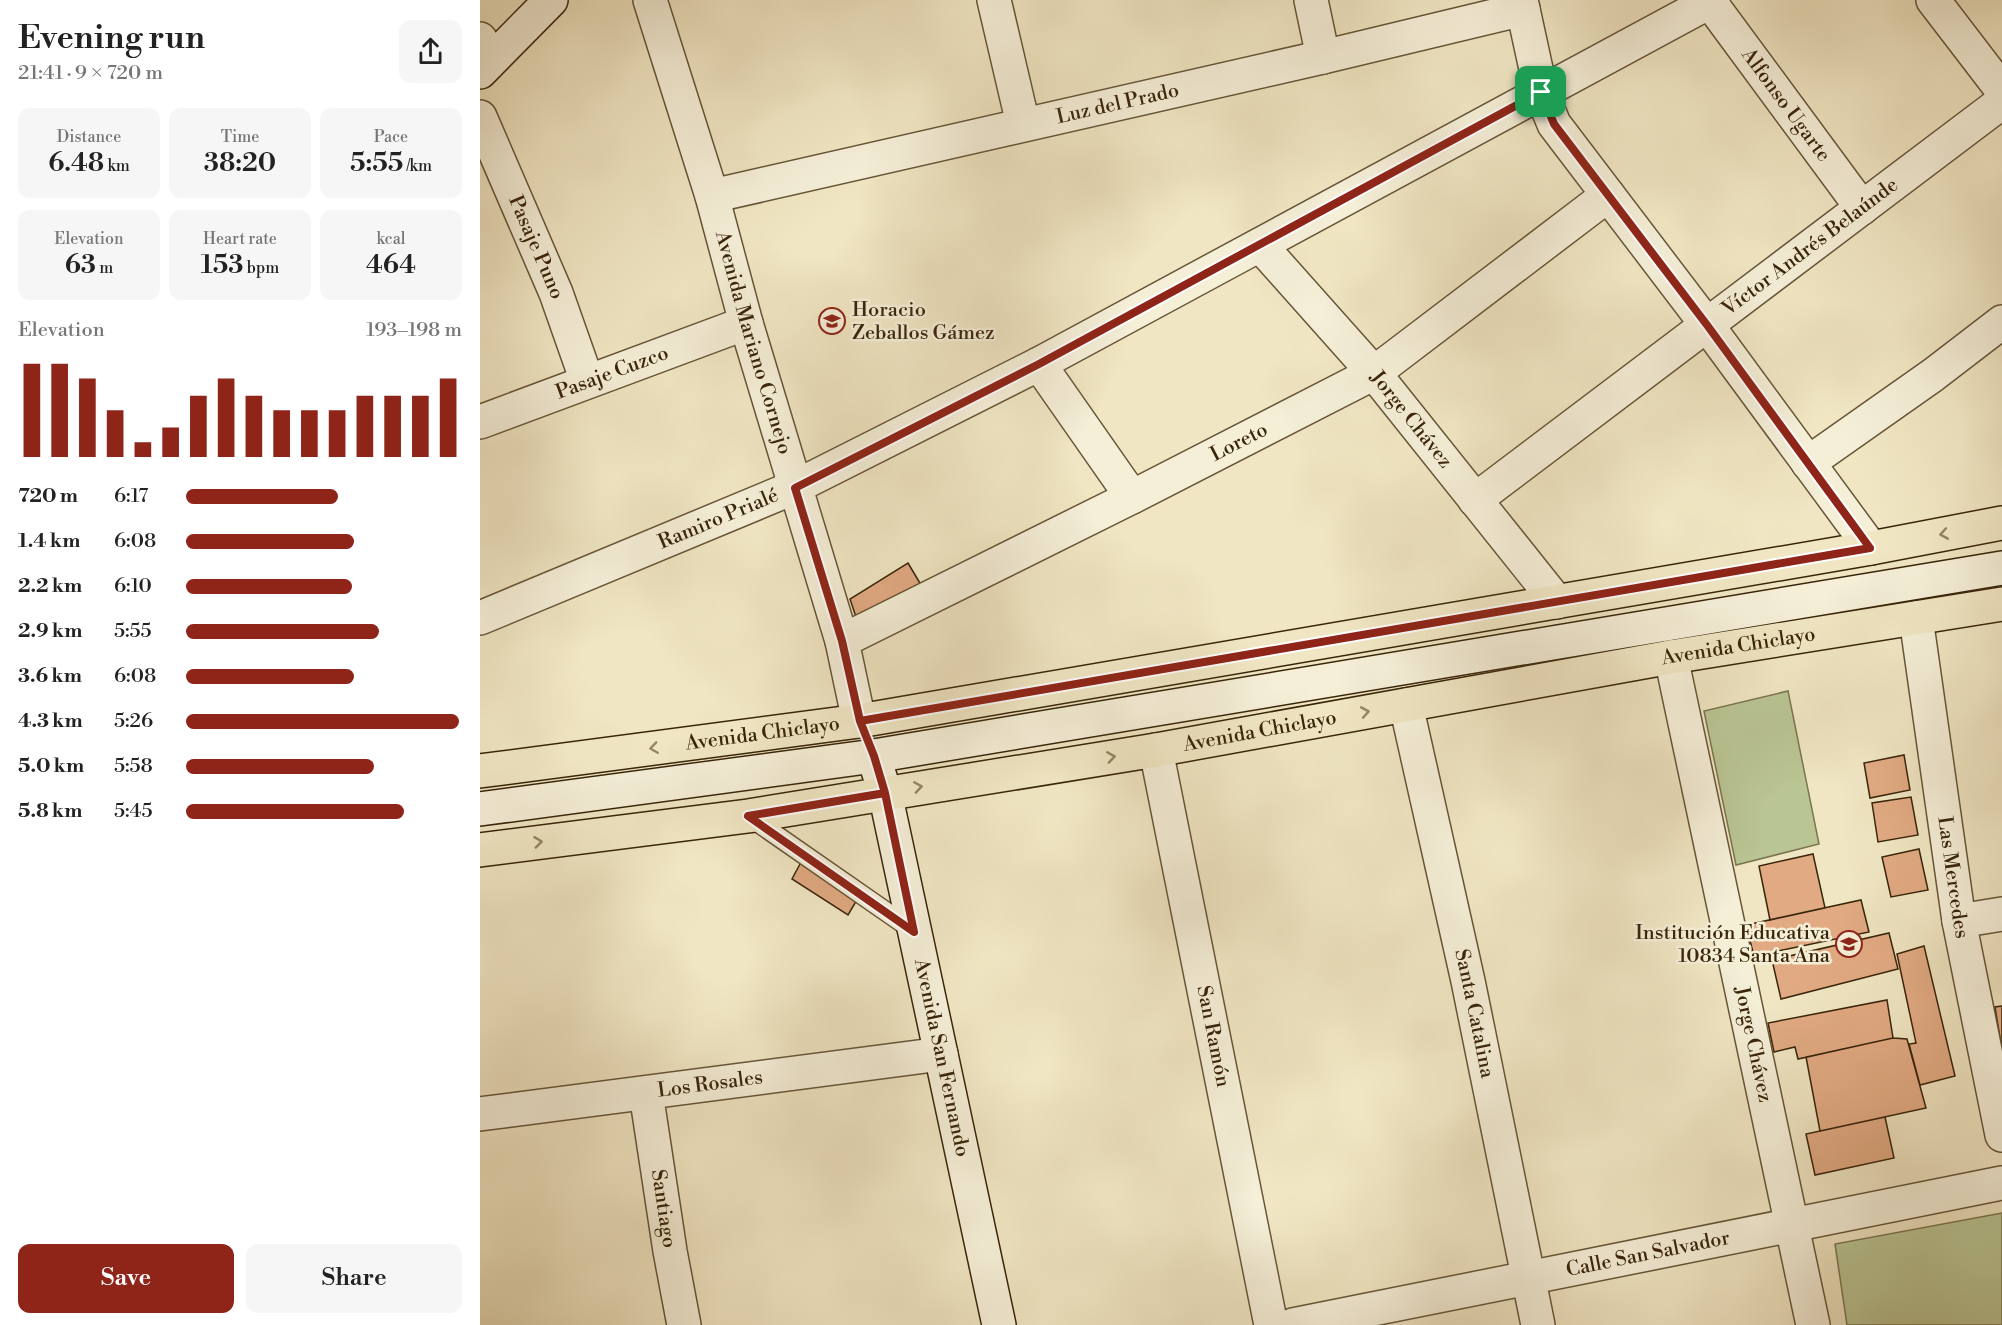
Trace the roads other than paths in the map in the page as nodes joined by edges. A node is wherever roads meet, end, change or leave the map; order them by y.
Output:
1 (551, 0) edge
2 (650, 0) edge
3 (994, 0) edge
4 (1311, 0) edge
5 (1933, 0) edge
6 (1712, 1) edge
7 (1522, 5) edge
8 (484, 56) edge
9 (1323, 57) junction
10 (2002, 90) edge
11 (1541, 92) junction
12 (2002, 102) edge
13 (480, 117) edge
14 (1023, 124) junction
15 (1608, 195) junction
16 (712, 196) junction
17 (1862, 208) junction
18 (1260, 245) junction
19 (2002, 322) edge
20 (746, 323) junction
21 (1707, 325) junction
22 (1039, 364) junction
23 (1374, 373) junction
24 (587, 381) junction
25 (480, 422) edge
26 (1808, 463) junction
27 (795, 488) junction
28 (1132, 497) junction
29 (1475, 500) junction
30 (2002, 523) edge
31 (1870, 548) junction
32 (2002, 568) edge
33 (1557, 602) junction
34 (2002, 604) edge
35 (480, 618) edge
36 (1916, 618) junction
37 (842, 641) junction
38 (1671, 657) junction
39 (1406, 705) junction
40 (860, 721) junction
41 (1156, 750) junction
42 (874, 756) junction
43 (480, 771) edge
44 (885, 793) junction
45 (480, 809) edge
46 (748, 816) junction
47 (480, 850) edge
48 (2002, 914) edge
49 (1959, 921) junction
50 (914, 932) junction
51 (941, 1054) junction
52 (646, 1093) junction
53 (480, 1114) edge
54 (2002, 1135) edge
55 (2002, 1183) edge
56 (1791, 1226) junction
57 (1528, 1279) junction
58 (684, 1325) edge
59 (999, 1325) edge
60 (1271, 1325) edge
61 (1293, 1325) edge
62 (1538, 1325) edge
63 (1813, 1325) edge

1 - 8 street
2 - 16 street, Avenida Mariano Cornejo
3 - 14 street
4 - 9 street
5 - 10 street
6 - 11 street, Ramiro Prialé
6 - 17 street, Alfonso Ugarte
7 - 9 street, Luz del Prado
7 - 11 street
9 - 14 street, Luz del Prado
11 - 15 street
11 - 18 street, Ramiro Prialé
12 - 17 street, Víctor Andrés Belaúnde
13 - 24 street, Pasaje Puno
14 - 16 street, Luz del Prado
15 - 21 street
15 - 23 street, Loreto
16 - 20 street, Avenida Mariano Cornejo
17 - 21 street, Víctor Andrés Belaúnde
18 - 22 street, Ramiro Prialé
18 - 23 street, Jorge Chávez
19 - 26 street
20 - 24 street, Pasaje Cuzco
20 - 27 street, Avenida Mariano Cornejo
21 - 26 street
21 - 29 street, Víctor Andrés Belaúnde
22 - 27 street, Ramiro Prialé
22 - 28 street
23 - 28 street, Loreto
23 - 29 street, Jorge Chávez
24 - 25 street, Pasaje Cuzco
26 - 31 street
27 - 35 street, Ramiro Prialé
27 - 37 street, Avenida Mariano Cornejo
28 - 37 street, Loreto
29 - 33 street, Jorge Chávez
30 -> 31 main road, Avenida Chiclayo
31 - 33 main road, Avenida Chiclayo
32 - 42 street, Avenida Chiclayo
33 - 40 main road, Avenida Chiclayo
34 - 36 main road, Avenida Chiclayo
36 - 38 main road, Avenida Chiclayo
36 - 49 street, Las Mercedes
37 - 40 street, Avenida Mariano Cornejo
38 - 39 main road, Avenida Chiclayo
38 - 56 street, Jorge Chávez
41 -> 39 main road, Avenida Chiclayo
39 - 57 street, Santa Catalina
40 - 42 street, Avenida Mariano Cornejo
40 -> 43 main road, Avenida Chiclayo
44 -> 41 main road, Avenida Chiclayo
41 - 60 street, San Ramón
42 - 44 street, Avenida San Fernando
42 - 45 street, Avenida Chiclayo
44 - 46 main road, Avenida Chiclayo
44 - 50 street, Avenida San Fernando
47 -> 46 main road, Avenida Chiclayo
46 - 50 lane
48 - 49 street
49 - 54 street, Las Mercedes
50 - 51 street, Avenida San Fernando
51 - 52 street, Los Rosales
51 - 59 street, Avenida San Fernando
52 - 53 street, Los Rosales
52 - 58 street, Santiago
55 - 56 street, Calle San Salvador
56 - 57 street, Calle San Salvador
56 - 63 street, Jorge Chávez
57 - 61 street, Calle San Salvador
57 - 62 street, Santa Catalina

